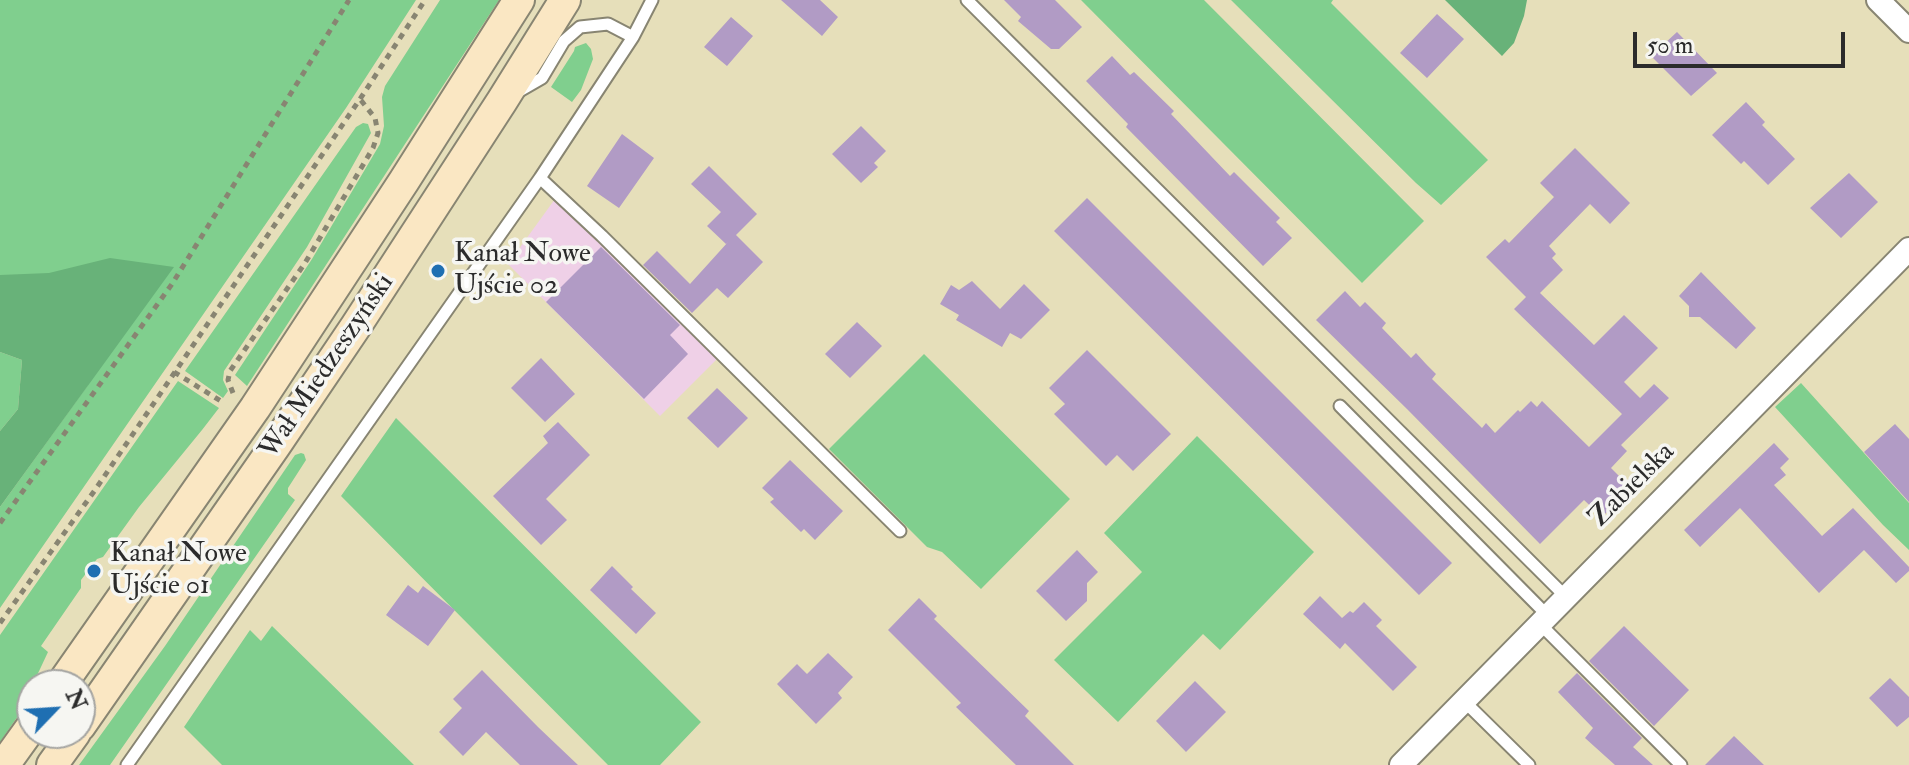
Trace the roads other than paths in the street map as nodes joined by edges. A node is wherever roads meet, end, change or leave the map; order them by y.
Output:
1 (519, 0) edge
2 (565, 0) edge
3 (652, 0) edge
4 (967, 0) edge
5 (1878, 0) edge
6 (1909, 31) edge
7 (633, 37) junction
8 (502, 101) junction
9 (540, 178) junction
10 (1909, 249) edge
11 (1340, 406) dead end
12 (900, 531) dead end
13 (1566, 597) junction
14 (1544, 620) junction
15 (72, 669) edge
16 (1464, 701) junction
17 (96, 703) edge
18 (16, 748) edge
19 (4, 765) edge
20 (127, 765) edge
21 (1401, 765) edge
22 (1529, 765) edge
23 (1681, 765) edge

1 - 15 main road, Wał Miedzeszyński
2 - 8 main road, Wał Miedzeszyński
3 - 7 lane
4 - 13 lane
5 - 6 street
7 - 8 lane
7 - 9 lane
8 - 17 main road, Wał Miedzeszyński
9 - 12 lane
9 - 20 lane
10 - 13 street, Zabielska
11 - 14 lane
13 - 14 street, Zabielska
14 - 16 street, Zabielska
14 - 23 lane
16 - 21 street, Zabielska
16 - 22 lane
18 - 19 main road

